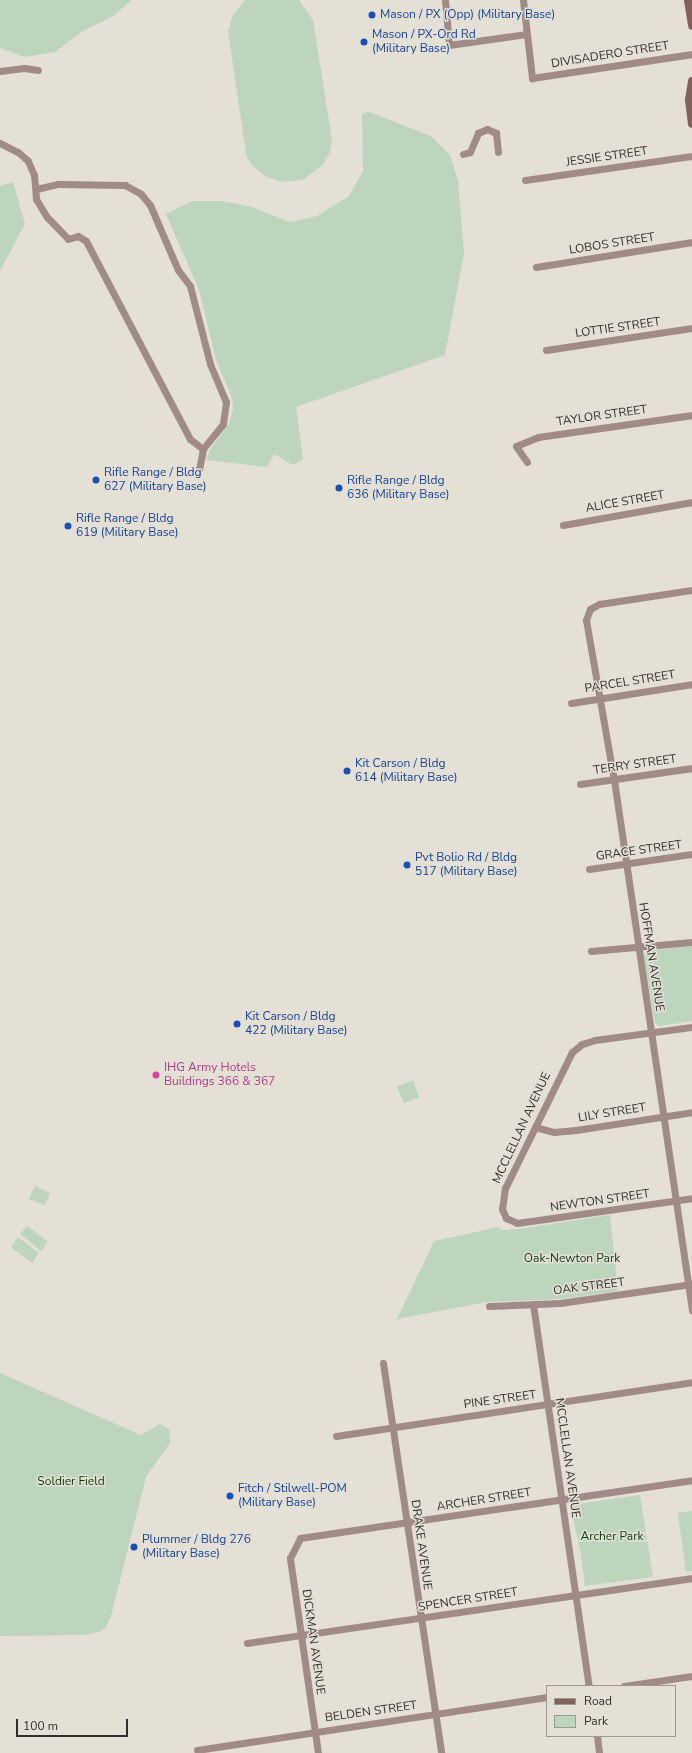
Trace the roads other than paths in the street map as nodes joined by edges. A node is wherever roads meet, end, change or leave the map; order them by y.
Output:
1 (445, 0) edge
2 (523, 0) edge
3 (688, 0) edge
4 (692, 26) edge
5 (526, 34) junction
6 (692, 54) edge
7 (38, 70) dead end
8 (0, 71) edge
9 (692, 81) edge
10 (692, 124) edge
11 (0, 143) edge
12 (498, 152) dead end
13 (463, 154) dead end
14 (692, 156) edge
15 (525, 180) dead end
16 (36, 189) junction
17 (692, 242) edge
18 (536, 268) dead end
19 (692, 328) edge
20 (546, 350) dead end
21 (692, 414) edge
22 (203, 449) junction
23 (527, 462) dead end
24 (199, 469) dead end
25 (692, 502) edge
26 (563, 524) dead end
27 (692, 590) edge
28 (692, 684) edge
29 (601, 698) junction
30 (571, 703) dead end
31 (692, 768) edge
32 (614, 780) junction
33 (580, 784) dead end
34 (692, 854) edge
35 (625, 864) junction
36 (589, 869) dead end
37 (692, 942) edge
38 (638, 948) junction
39 (592, 951) dead end
40 (692, 1027) edge
41 (652, 1032) junction
42 (692, 1112) edge
43 (664, 1116) junction
44 (535, 1127) junction
45 (692, 1198) edge
46 (676, 1200) junction
47 (511, 1222) joint
48 (690, 1284) edge
49 (533, 1304) junction
50 (488, 1306) dead end
51 (692, 1310) edge
52 (383, 1364) dead end
53 (692, 1382) edge
54 (548, 1404) junction
55 (393, 1427) junction
56 (336, 1436) dead end
57 (692, 1480) edge
58 (562, 1499) junction
59 (407, 1523) junction
60 (290, 1558) joint
61 (692, 1578) edge
62 (576, 1595) junction
63 (421, 1618) junction
64 (301, 1635) junction
65 (247, 1643) dead end
66 (692, 1676) edge
67 (590, 1685) edge
68 (631, 1685) edge
69 (546, 1697) edge
70 (436, 1714) junction
71 (315, 1731) junction
72 (597, 1737) edge
73 (197, 1750) dead end
74 (318, 1753) edge
75 (441, 1753) edge
76 (599, 1753) edge

1 - 5 street
2 - 5 street
3 - 4 street
5 - 6 street, DIVISADERO STREET
7 - 8 street
9 - 10 street
11 - 16 street
12 - 13 street
14 - 15 street, JESSIE STREET
16 - 22 street
16 - 22 street
17 - 18 street, LOBOS STREET
19 - 20 street, LOTTIE STREET
21 - 23 street, TAYLOR STREET
22 - 24 street
25 - 26 street, ALICE STREET
27 - 29 street, HOFFMAN AVENUE
28 - 29 street, PARCEL STREET
29 - 30 street, PARCEL STREET
29 - 32 street, HOFFMAN AVENUE
31 - 32 street, TERRY STREET
32 - 33 street, TERRY STREET
32 - 35 street, HOFFMAN AVENUE
34 - 35 street, GRACE STREET
35 - 36 street, GRACE STREET
35 - 38 street, HOFFMAN AVENUE
37 - 38 street
38 - 39 street
38 - 41 street, HOFFMAN AVENUE
40 - 41 street, MCCLELLAN AVENUE
41 - 43 street, HOFFMAN AVENUE
41 - 44 street, MCCLELLAN AVENUE
42 - 43 street, LILY STREET
43 - 44 street, LILY STREET
43 - 46 street, HOFFMAN AVENUE
44 - 47 street, MCCLELLAN AVENUE
45 - 46 street, NEWTON STREET
46 - 47 street, NEWTON STREET
46 - 48 street, HOFFMAN AVENUE
48 - 49 street, OAK STREET
48 - 51 street, HOFFMAN AVENUE
49 - 50 street, OAK STREET
49 - 54 street, MCCLELLAN AVENUE
52 - 55 street, DRAKE AVENUE
53 - 54 street, PINE STREET
54 - 55 street, PINE STREET
54 - 58 street, MCCLELLAN AVENUE
55 - 56 street, PINE STREET
55 - 59 street, DRAKE AVENUE
57 - 58 street, ARCHER STREET
58 - 59 street, ARCHER STREET
58 - 62 street, MCCLELLAN AVENUE
59 - 60 street, ARCHER STREET
59 - 63 street, DRAKE AVENUE
60 - 64 street, DICKMAN AVENUE
61 - 62 street, SPENCER STREET
62 - 63 street, SPENCER STREET
62 - 67 street, MCCLELLAN AVENUE
63 - 64 street, SPENCER STREET
63 - 70 street, DRAKE AVENUE
64 - 65 street, SPENCER STREET
64 - 71 street, DICKMAN AVENUE
66 - 68 street
69 - 70 street, BELDEN STREET
70 - 71 street, BELDEN STREET
70 - 75 street, DRAKE AVENUE
71 - 73 street, BELDEN STREET
71 - 74 street, DICKMAN AVENUE
72 - 76 street

